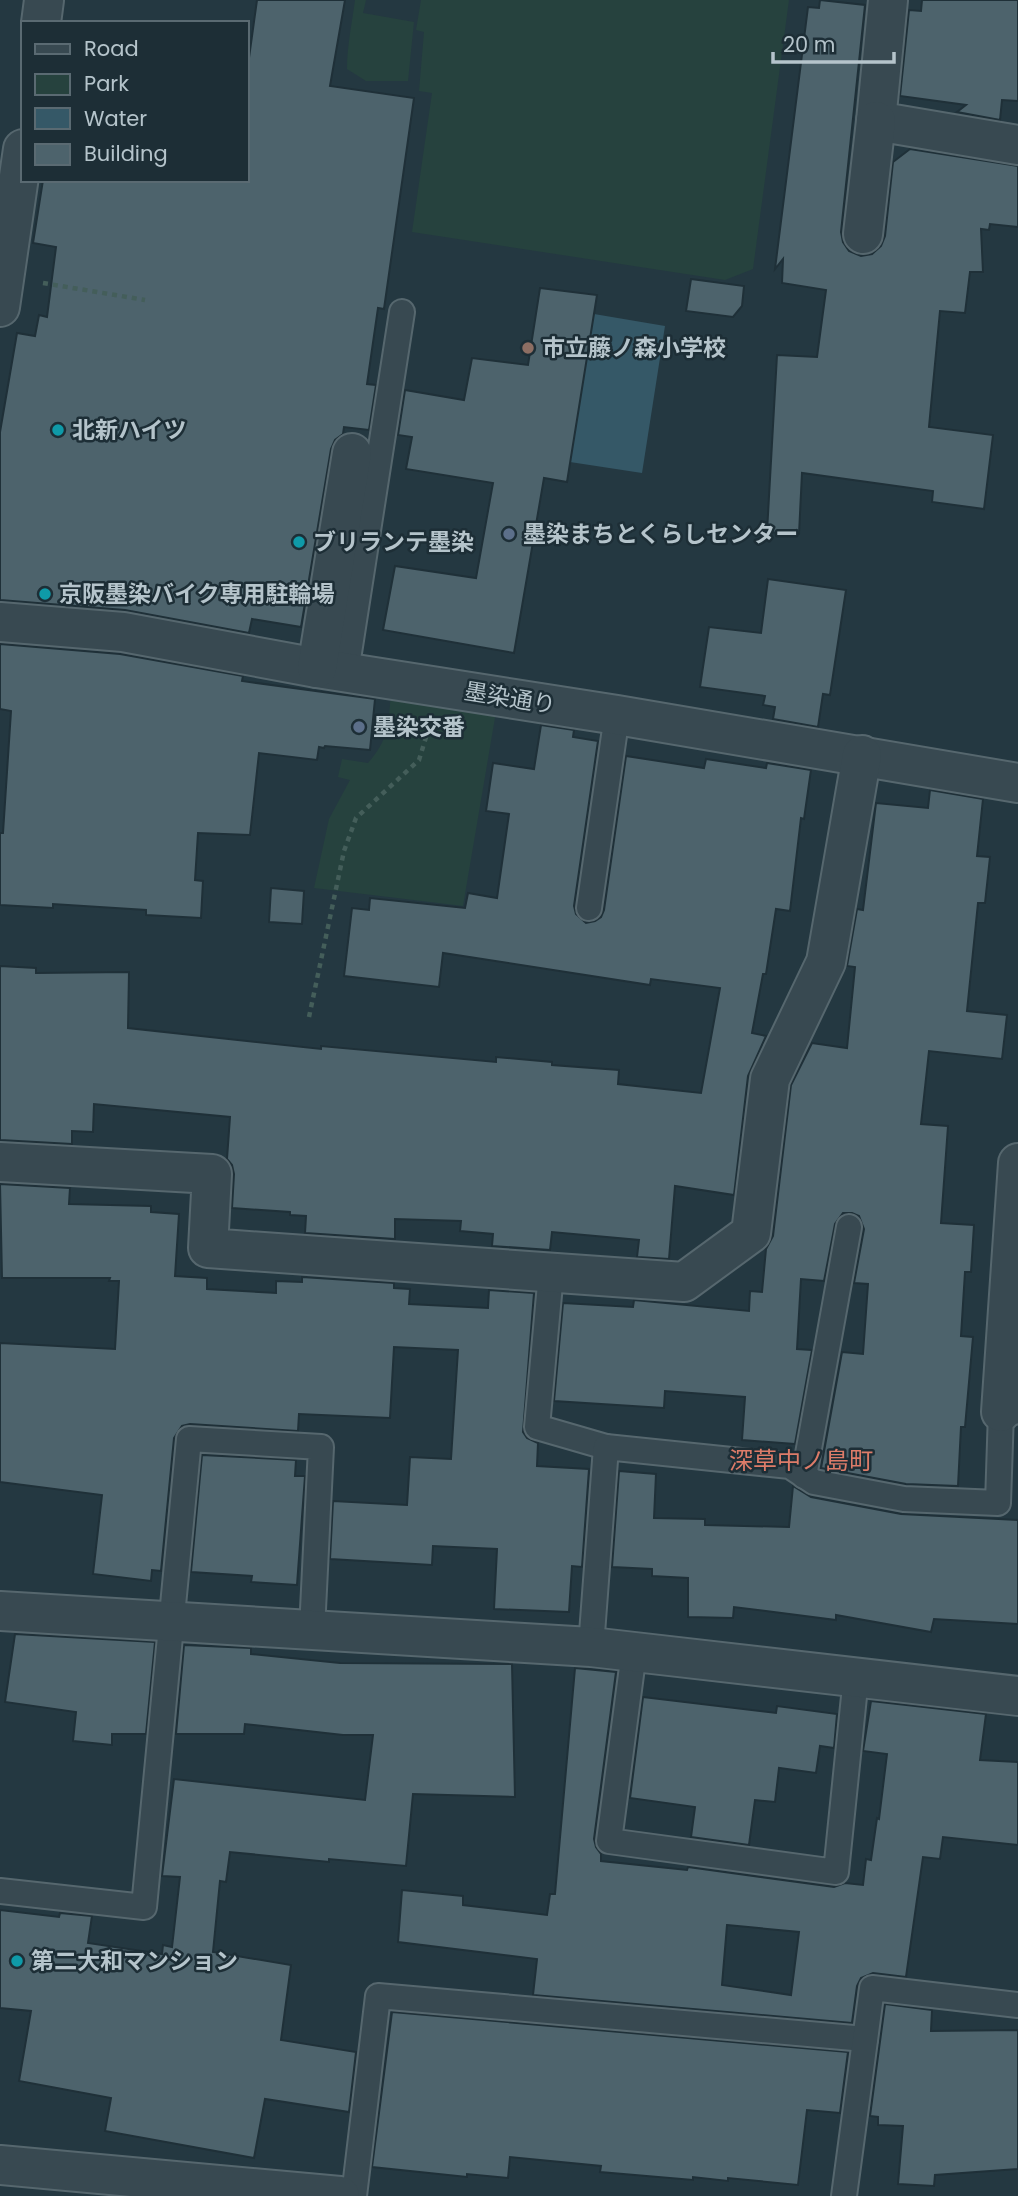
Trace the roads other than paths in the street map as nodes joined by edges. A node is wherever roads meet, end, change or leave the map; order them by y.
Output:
1 (44, 0) edge
2 (888, 0) edge
3 (41, 21) edge
4 (876, 121) junction
5 (1018, 145) edge
6 (21, 163) edge
7 (863, 234) dead end
8 (2, 291) edge
9 (402, 312) dead end
10 (352, 453) dead end
11 (0, 622) edge
12 (331, 670) junction
13 (617, 715) junction
14 (862, 755) junction
15 (1018, 783) edge
16 (589, 908) dead end
17 (0, 1162) edge
18 (1018, 1163) edge
19 (849, 1227) dead end
20 (551, 1273) junction
21 (1010, 1412) edge
22 (606, 1447) junction
23 (804, 1476) junction
24 (0, 1611) edge
25 (172, 1622) junction
26 (312, 1630) junction
27 (591, 1647) junction
28 (634, 1652) junction
29 (856, 1677) junction
30 (1018, 1696) edge
31 (0, 1891) edge
32 (1018, 2005) edge
33 (865, 2039) junction
34 (0, 2165) edge
35 (227, 2191) edge
36 (340, 2196) edge
37 (354, 2196) edge
38 (844, 2196) edge

1 - 3 street
2 - 4 street
4 - 5 street
4 - 7 street
6 - 8 street
9 - 12 lane
10 - 12 street
11 - 12 street, 墨染通り
12 - 13 street, 墨染通り
13 - 14 street, 墨染通り
13 - 16 lane
14 - 15 street, 墨染通り
14 - 20 street
17 - 20 street
18 - 21 street
19 - 23 lane
20 - 22 lane
21 - 23 lane
22 - 23 lane
22 - 27 lane
24 - 25 street
25 - 26 street
25 - 26 lane
25 - 31 lane
26 - 27 street
27 - 28 street
28 - 29 street
28 - 29 lane
29 - 30 street
32 - 33 lane
33 - 37 lane
33 - 38 lane
34 - 35 street
35 - 36 street

